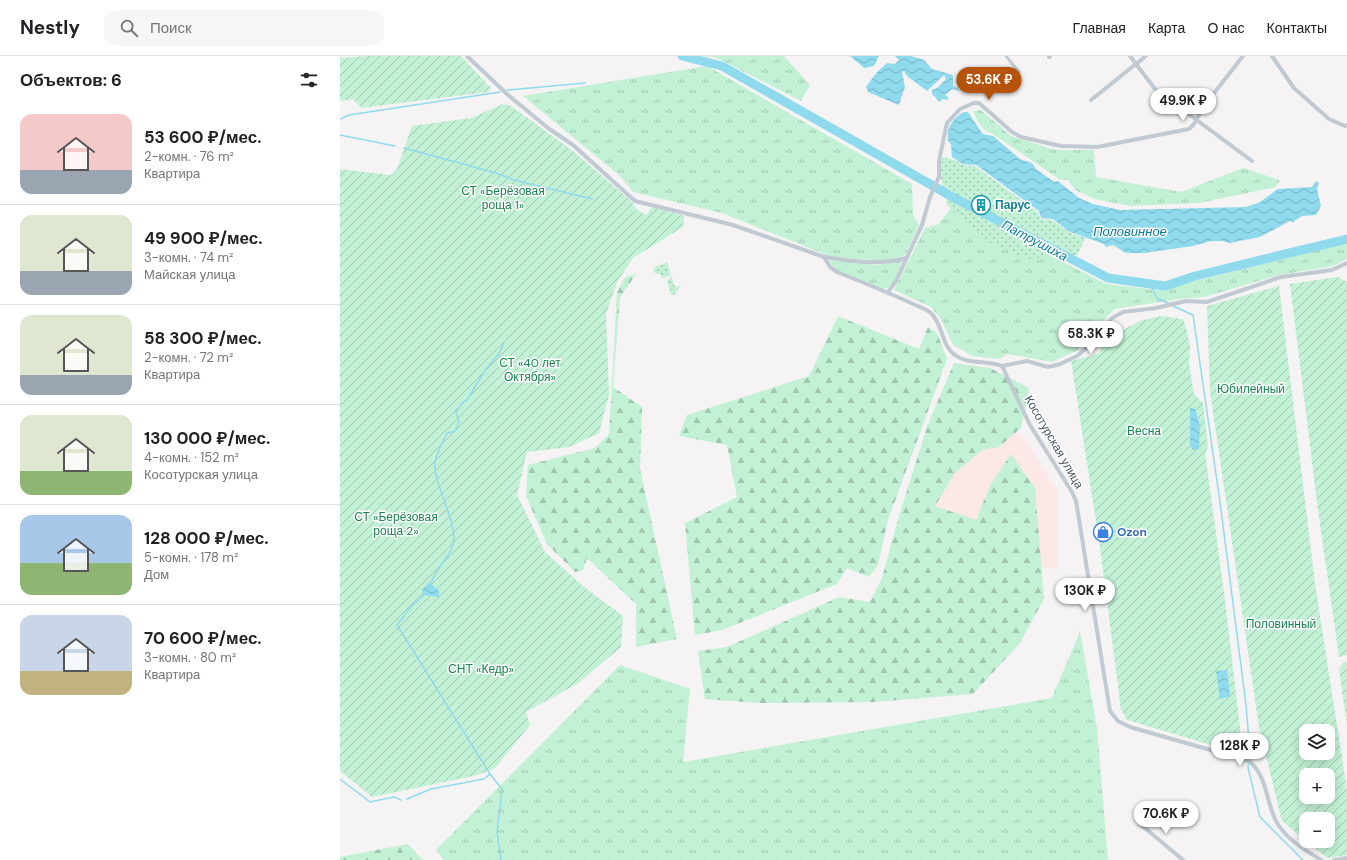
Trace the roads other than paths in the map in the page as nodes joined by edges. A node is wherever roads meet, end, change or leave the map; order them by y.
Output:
1 (467, 56) edge
2 (1006, 56) edge
3 (1130, 56) edge
4 (1146, 56) edge
5 (1243, 56) edge
6 (1272, 56) edge
7 (1136, 64) junction
8 (1020, 72) dead end
9 (1091, 100) dead end
10 (1196, 120) junction
11 (1347, 125) edge
12 (1252, 161) dead end
13 (824, 257) junction
14 (907, 258) junction
15 (1347, 263) edge
16 (888, 292) junction
17 (1002, 366) junction
18 (1139, 822) dead end
19 (1176, 858) edge
20 (1347, 858) edge
21 (1183, 860) edge
22 (1321, 860) edge
23 (1334, 860) edge

1 - 13 street
2 - 8 street
3 - 7 street
4 - 7 street
5 - 10 street
6 - 11 street
7 - 9 street
7 - 10 street
10 - 12 street
10 - 14 street
13 - 14 street
13 - 16 street
14 - 16 street
15 - 17 street
16 - 17 street
17 - 22 street, Косотурская улица
18 - 19 street
19 - 21 street
20 - 23 street

